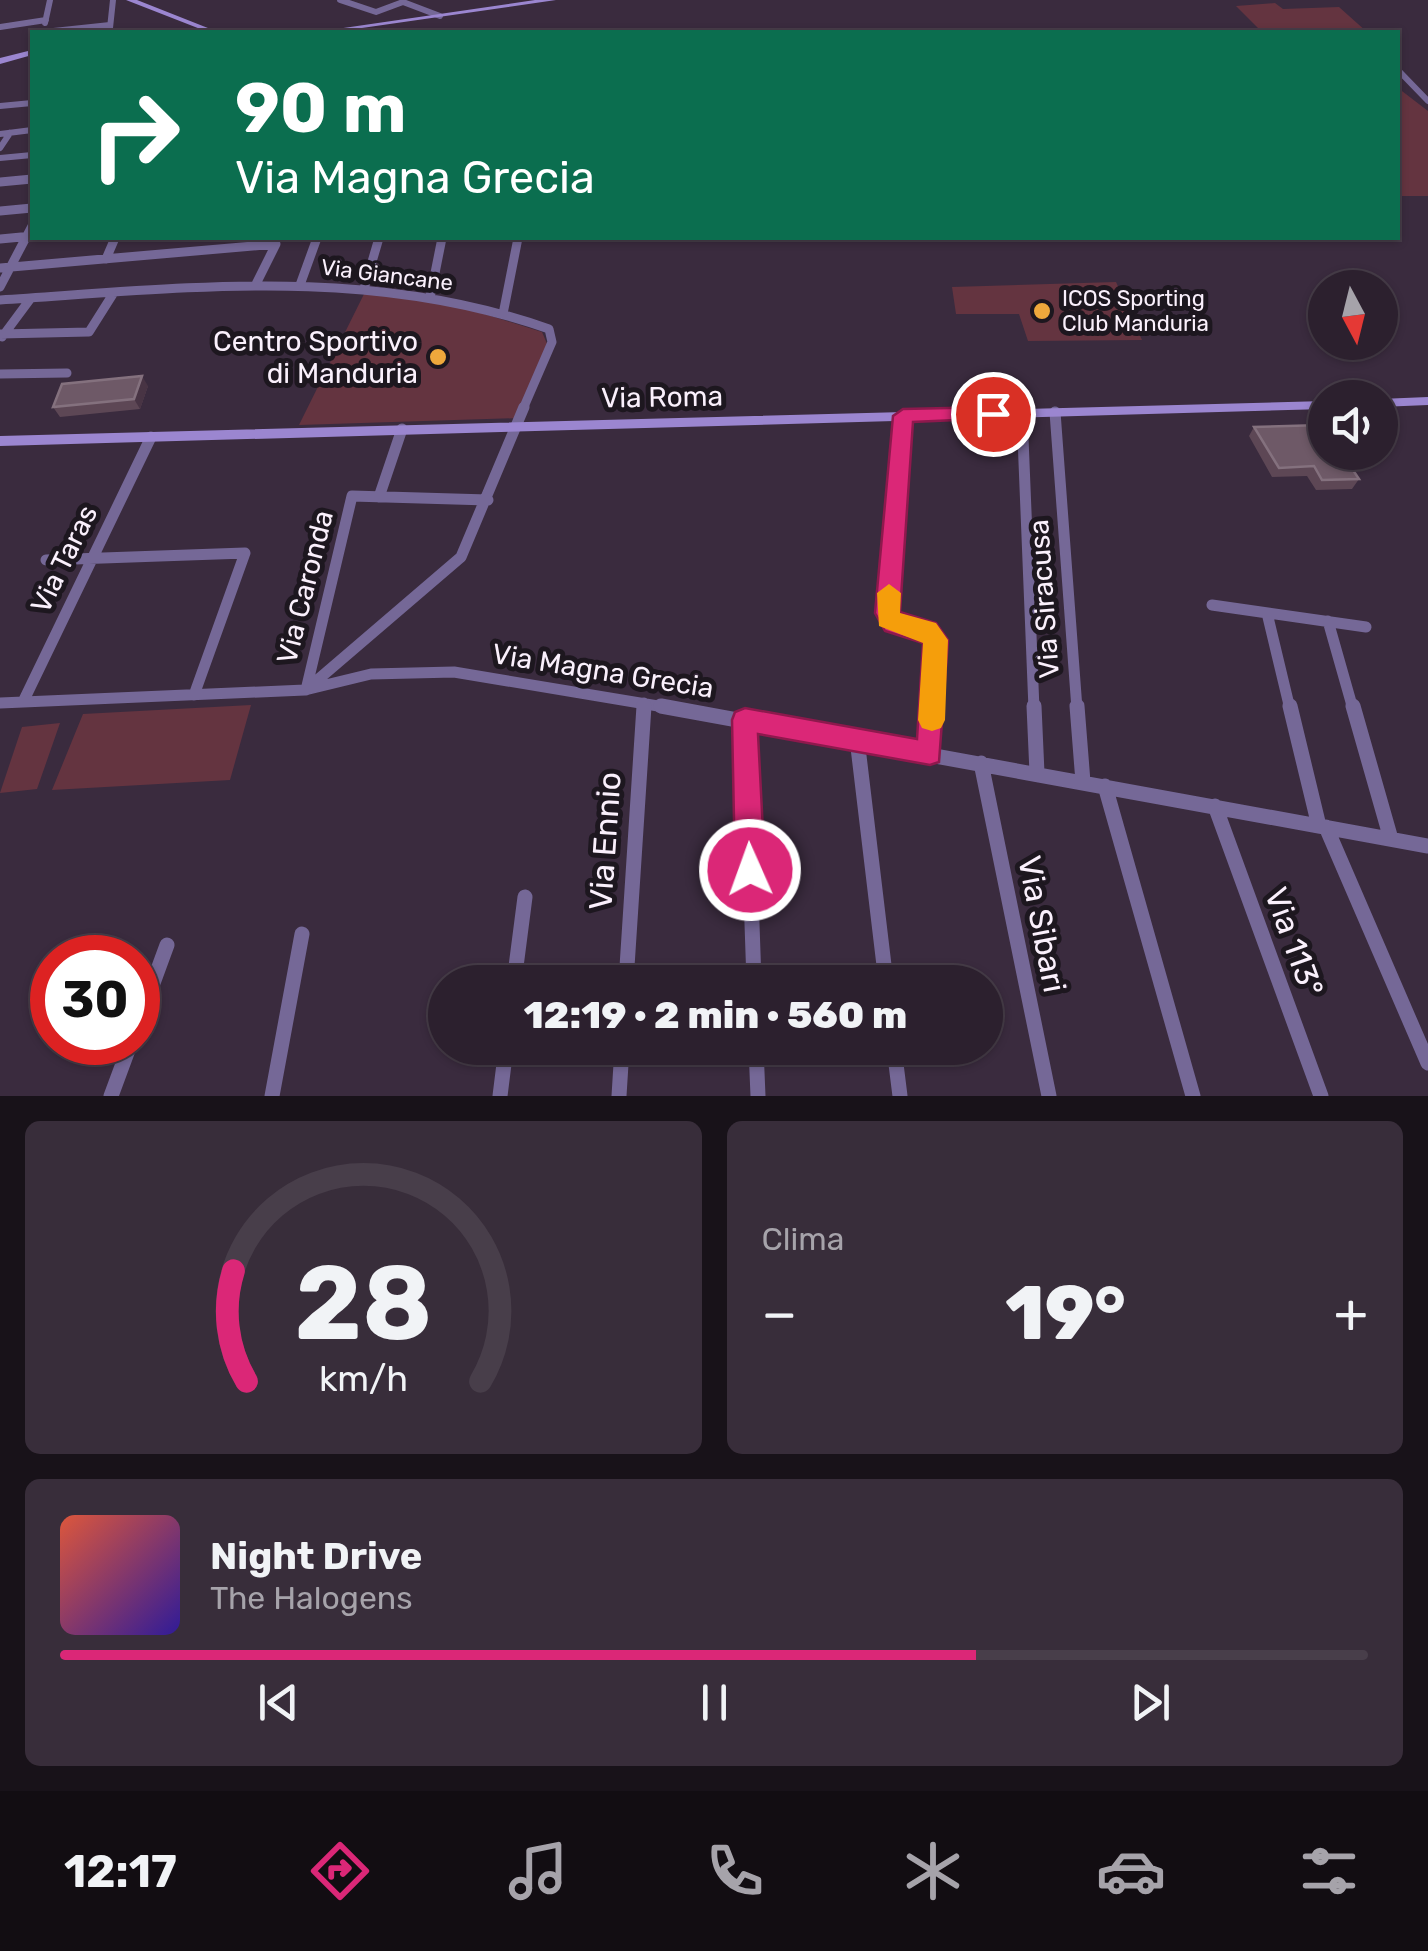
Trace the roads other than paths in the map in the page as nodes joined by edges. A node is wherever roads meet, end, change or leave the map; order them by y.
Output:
1 (50, 0) edge
2 (113, 0) edge
3 (122, 0) edge
4 (130, 0) edge
5 (340, 0) edge
6 (552, 0) edge
7 (400, 1) edge
8 (440, 16) junction
9 (46, 20) junction
10 (0, 27) edge
11 (110, 28) edge
12 (44, 30) edge
13 (77, 30) edge
14 (198, 30) edge
15 (209, 30) edge
16 (335, 30) edge
17 (30, 54) edge
18 (2, 63) edge
19 (1400, 72) edge
20 (30, 102) edge
21 (1428, 102) edge
22 (0, 106) edge
23 (30, 130) edge
24 (5, 133) edge
25 (0, 148) edge
26 (30, 155) edge
27 (0, 158) edge
28 (30, 179) edge
29 (0, 182) edge
30 (30, 208) edge
31 (0, 210) edge
32 (30, 233) edge
33 (30, 234) edge
34 (0, 239) edge
35 (114, 240) edge
36 (316, 240) edge
37 (378, 240) edge
38 (442, 240) edge
39 (518, 240) edge
40 (106, 258) junction
41 (5, 268) edge
42 (300, 285) junction
43 (255, 286) junction
44 (0, 287) edge
45 (364, 289) junction
46 (112, 294) junction
47 (31, 298) junction
48 (430, 298) junction
49 (0, 300) edge
50 (503, 314) junction
51 (2, 336) edge
52 (66, 373) dead end
53 (0, 374) edge
54 (1428, 401) edge
55 (1398, 402) edge
56 (1308, 405) edge
57 (1055, 412) junction
58 (1022, 413) junction
59 (903, 416) junction
60 (520, 425) junction
61 (402, 429) junction
62 (152, 437) junction
63 (0, 441) edge
64 (379, 497) junction
65 (488, 500) junction
66 (93, 557) junction
67 (46, 560) dead end
68 (1212, 606) dead end
69 (1267, 613) junction
70 (1328, 621) junction
71 (1366, 626) dead end
72 (306, 690) junction
73 (194, 695) junction
74 (23, 702) junction
75 (644, 703) junction
76 (0, 704) edge
77 (745, 720) junction
78 (857, 739) junction
79 (930, 753) junction
80 (981, 762) junction
81 (1036, 773) junction
82 (1083, 782) junction
83 (1105, 786) junction
84 (1215, 806) junction
85 (1323, 827) junction
86 (1391, 839) junction
87 (1428, 846) edge
88 (525, 897) dead end
89 (302, 934) dead end
90 (166, 945) dead end
91 (160, 962) edge
92 (516, 965) edge
93 (627, 965) edge
94 (753, 965) edge
95 (884, 965) edge
96 (1428, 1063) edge
97 (122, 1065) edge
98 (504, 1065) edge
99 (621, 1065) edge
100 (757, 1065) edge
101 (896, 1065) edge
102 (111, 1096) edge
103 (272, 1096) edge
104 (500, 1096) edge
105 (619, 1096) edge
106 (758, 1096) edge
107 (900, 1096) edge
108 (1049, 1096) edge
109 (1193, 1096) edge
110 (1321, 1096) edge

1 - 9 street
2 - 11 street
3 - 14 street
4 - 15 street
5 - 7 street
6 - 8 street
7 - 8 street
8 - 16 street
9 - 10 street
9 - 12 street
11 - 13 street
17 - 18 street
19 - 21 street
20 - 22 street
23 - 24 street
24 - 25 street
26 - 27 street
28 - 29 street
30 - 31 street
32 - 34 street
33 - 41 street
35 - 40 street
36 - 42 street
37 - 45 street
38 - 48 street
39 - 50 street
40 - 41 street
40 - 43 street
41 - 44 street
42 - 43 street, Via Giancane
42 - 45 street, Via Giancane
43 - 46 street, Via Giancane
45 - 48 street, Via Giancane
46 - 47 street, Via Giancane
46 - 51 street
47 - 49 street, Via Giancane
47 - 51 street
48 - 50 street, Via Giancane
50 - 60 street, Via Giancane
52 - 53 street
54 - 55 street
56 - 57 street, Via Roma
57 - 58 street, Via Roma
57 - 82 street, Via Siracusa
58 - 59 street, Via Roma
58 - 81 street
59 - 60 street, Via Roma
59 - 79 street
60 - 61 street, Via Roma
60 - 65 street
61 - 62 street, Via Roma
61 - 64 street
62 - 63 street, Via Roma
62 - 66 street, Via Taras
64 - 65 street
64 - 72 street, Via Caronda
65 - 72 street
66 - 67 street
66 - 73 street
66 - 74 street, Via Taras
68 - 69 street
69 - 70 street
69 - 85 street
70 - 71 street
70 - 86 street
72 - 73 street, Via Magna Grecia
72 - 75 street, Via Magna Grecia
73 - 74 street, Via Magna Grecia
74 - 76 street, Via Magna Grecia
75 - 77 street, Via Magna Grecia
75 - 93 street, Via Ennio
77 - 78 street, Via Magna Grecia
77 - 94 street
78 - 79 street, Via Magna Grecia
78 - 95 street
79 - 80 street, Via Magna Grecia
80 - 81 street, Via Magna Grecia
80 - 108 street, Via Sibari
81 - 82 street, Via Magna Grecia
82 - 83 street, Via Magna Grecia
83 - 84 street, Via Magna Grecia
83 - 109 street
84 - 85 street, Via Magna Grecia
84 - 110 street, Via 113°
85 - 86 street, Via Magna Grecia
85 - 96 street
86 - 87 street, Via Magna Grecia
88 - 92 street
89 - 103 street
90 - 91 street
97 - 102 street
98 - 104 street
99 - 105 street
100 - 106 street
101 - 107 street

